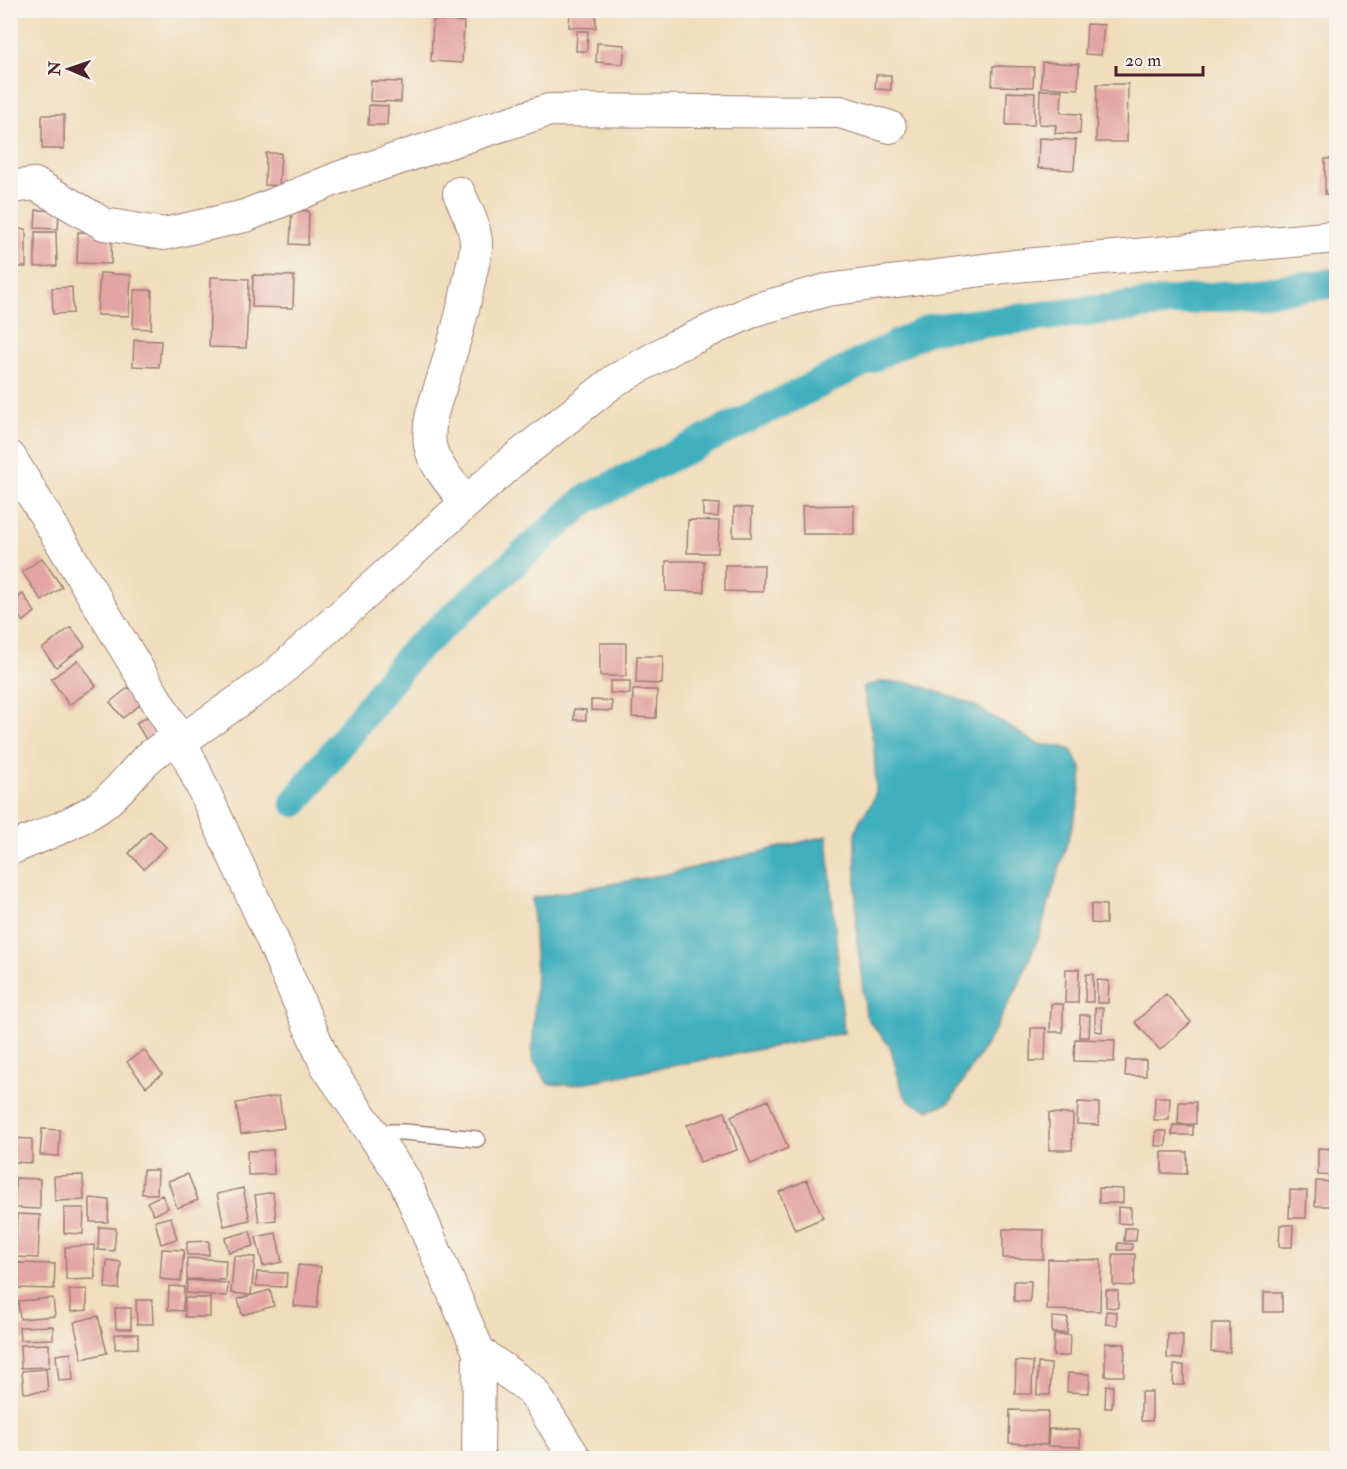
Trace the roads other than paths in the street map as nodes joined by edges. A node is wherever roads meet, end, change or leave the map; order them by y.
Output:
1 (890, 127) dead end
2 (10, 187) edge
3 (459, 193) dead end
4 (1336, 237) edge
5 (10, 457) edge
6 (466, 502) junction
7 (181, 741) junction
8 (10, 849) edge
9 (374, 1132) junction
10 (477, 1139) dead end
11 (479, 1352) junction
12 (478, 1458) edge
13 (575, 1458) edge

1 - 2 street
3 - 6 street
4 - 6 street
5 - 7 street
6 - 7 street
7 - 8 street
7 - 9 street
9 - 10 lane
9 - 11 street
11 - 12 street
11 - 13 street

